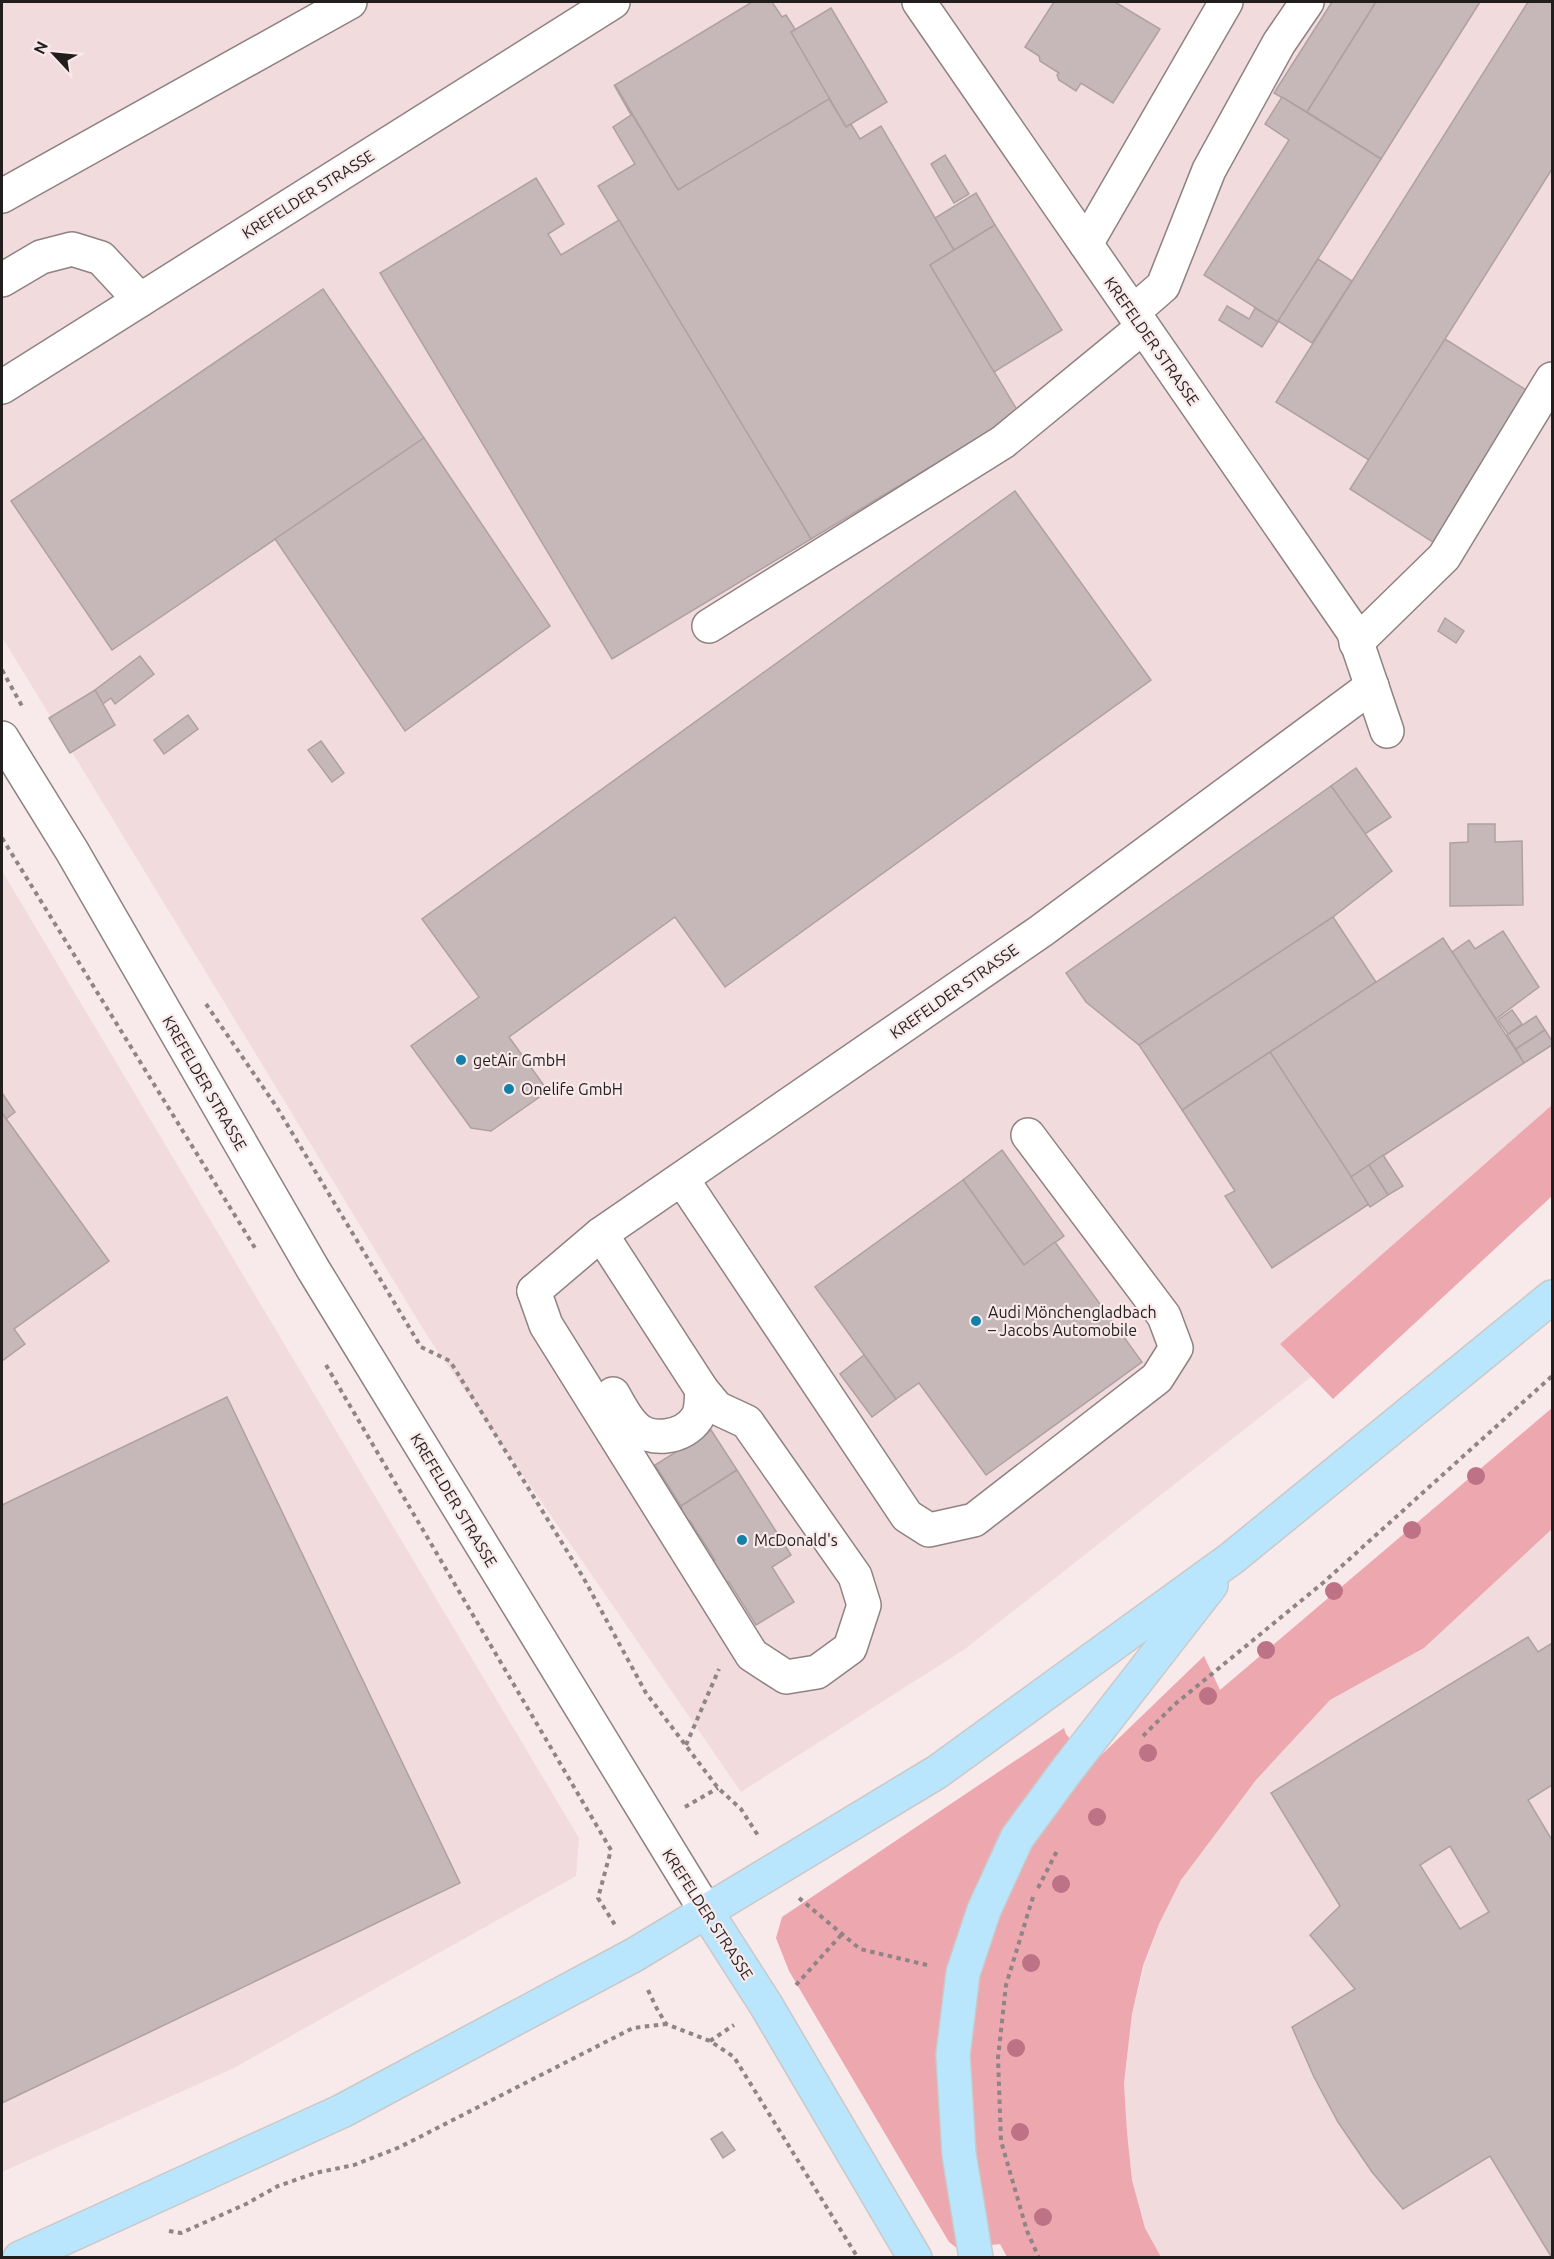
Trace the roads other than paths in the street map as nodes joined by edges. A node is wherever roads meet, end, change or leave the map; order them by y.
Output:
1 (350, 2) edge
2 (613, 2) edge
3 (919, 2) edge
4 (1226, 2) edge
5 (1307, 2) edge
6 (2, 196) edge
7 (1086, 244) junction
8 (2, 280) edge
9 (140, 300) junction
10 (1138, 320) junction
11 (1552, 378) edge
12 (2, 387) edge
13 (709, 626) dead end
14 (1356, 643) junction
15 (1372, 686) junction
16 (1387, 731) dead end
17 (2, 738) edge
18 (1028, 1135) dead end
19 (682, 1179) junction
20 (601, 1234) junction
21 (534, 1291) junction
22 (1552, 1297) edge
23 (702, 1390) junction
24 (1232, 1558) junction
25 (706, 1913) junction
26 (20, 2258) edge
27 (915, 2258) edge
28 (976, 2258) edge

1 - 6 street
2 - 9 street, KREFELDER STRASSE
3 - 7 street, KREFELDER STRASSE
4 - 7 street
5 - 10 street
7 - 10 street, KREFELDER STRASSE
8 - 9 street
9 - 12 street, KREFELDER STRASSE
10 - 13 street
10 - 14 street, KREFELDER STRASSE
11 - 14 street
14 - 15 street, KREFELDER STRASSE
15 - 16 street, KREFELDER STRASSE
15 - 19 street, KREFELDER STRASSE
17 - 25 street, KREFELDER STRASSE
18 - 19 street
19 - 20 street, KREFELDER STRASSE
20 - 21 street, KREFELDER STRASSE
20 - 23 street
21 - 23 street
21 - 23 street
22 - 24 main road
24 - 25 main road
24 - 28 main road
25 - 26 main road
25 - 27 main road, KREFELDER STRASSE

